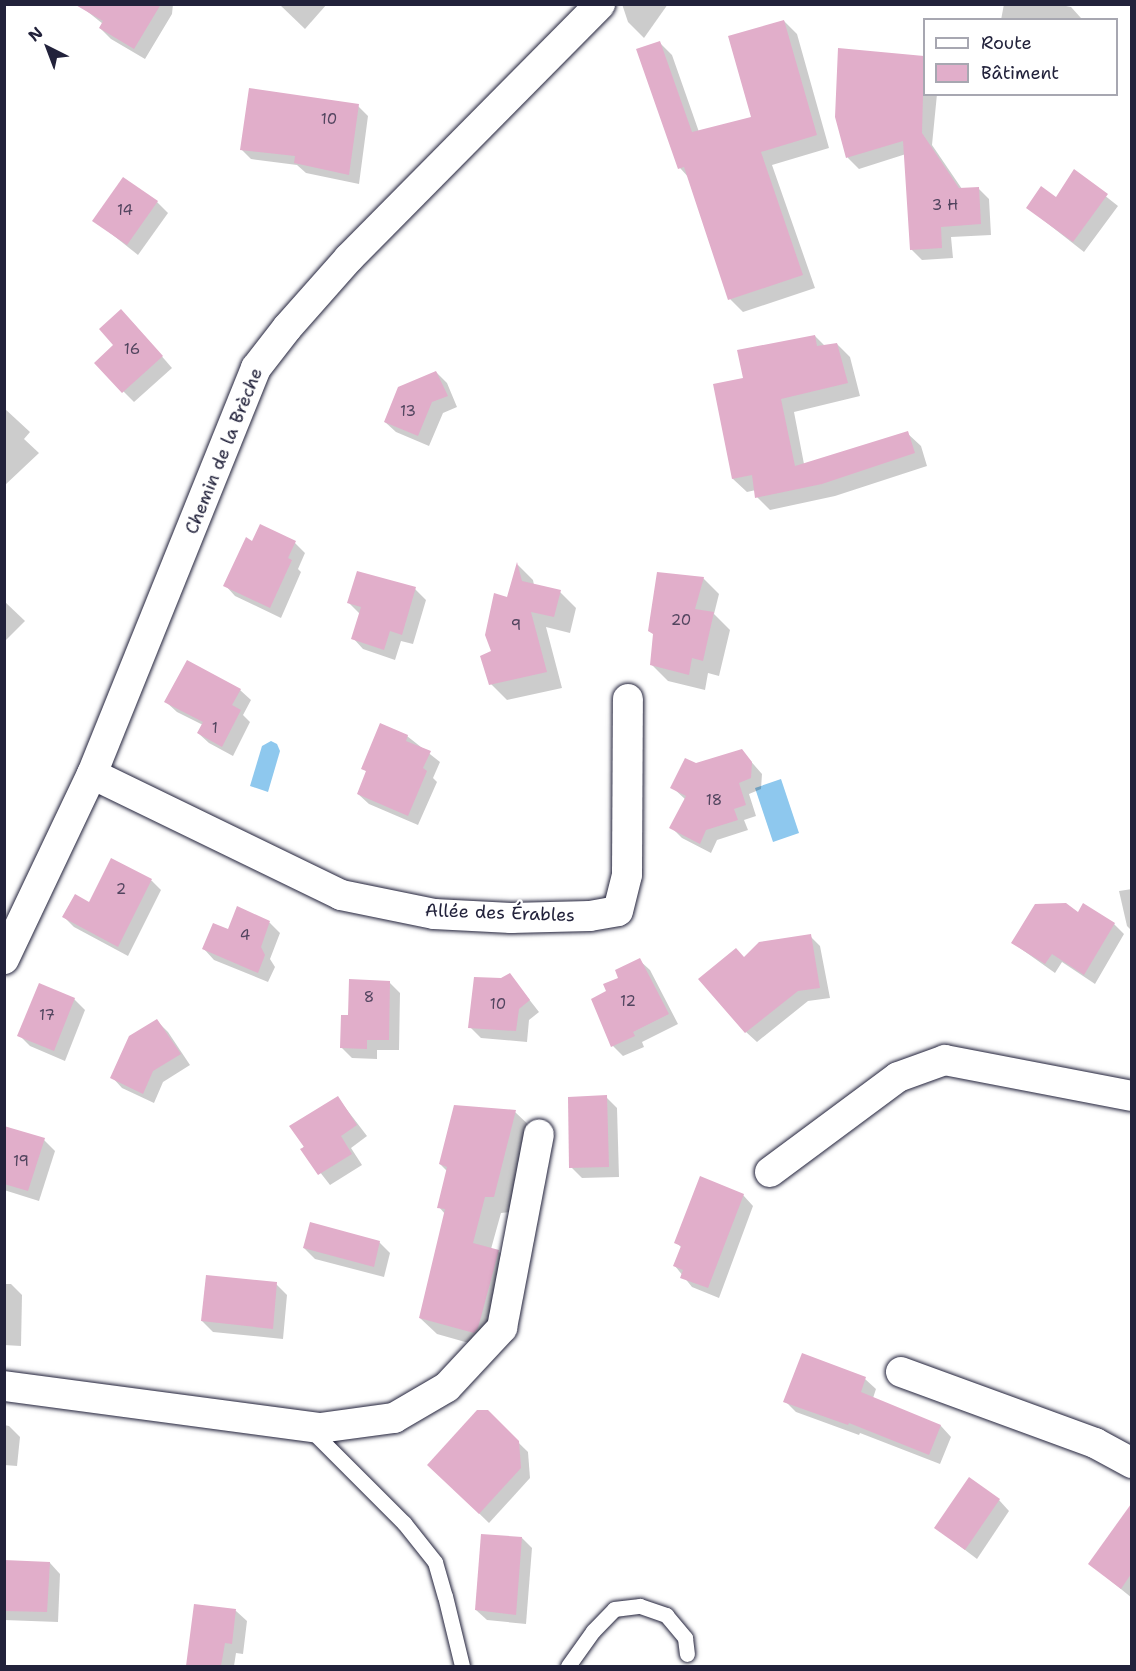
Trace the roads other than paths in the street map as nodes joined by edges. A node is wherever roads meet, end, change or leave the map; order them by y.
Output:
1 (600, 4) edge
2 (628, 699) dead end
3 (92, 774) junction
4 (4, 959) edge
5 (1131, 1096) edge
6 (539, 1134) dead end
7 (770, 1172) dead end
8 (901, 1372) dead end
9 (4, 1386) edge
10 (306, 1426) junction
11 (1131, 1463) edge
12 (687, 1654) dead end
13 (462, 1666) edge
14 (568, 1666) edge

1 - 3 street, Chemin de la Brèche
2 - 3 street, Allée des Érables
3 - 4 street, Chemin de la Brèche
5 - 7 street
6 - 10 street
8 - 11 street
9 - 10 street
10 - 13 lane
12 - 14 lane

